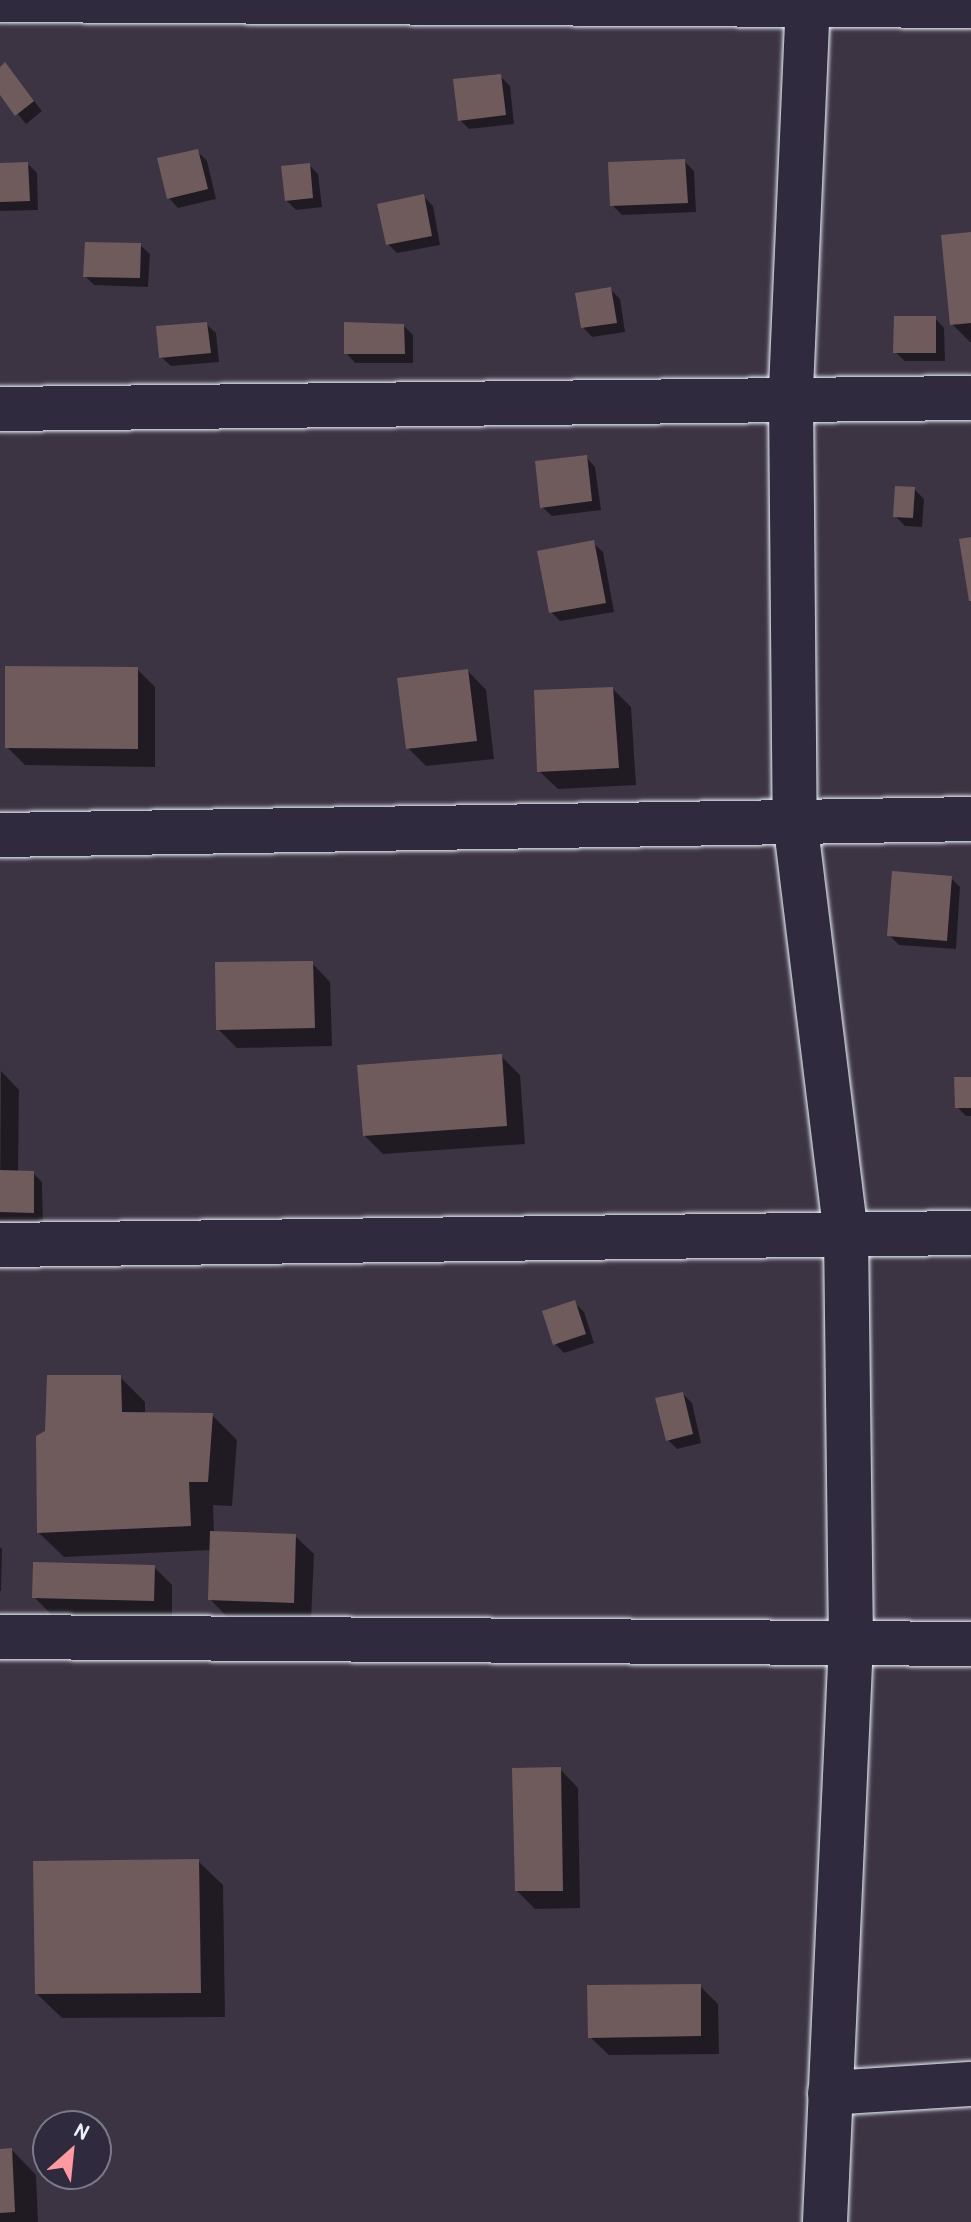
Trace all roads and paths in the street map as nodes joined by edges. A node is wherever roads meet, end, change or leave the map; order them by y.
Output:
1 (0, 0) edge
2 (808, 2) edge
3 (971, 6) edge
4 (791, 397) junction
5 (971, 398) edge
6 (0, 409) edge
7 (971, 819) edge
8 (795, 820) junction
9 (0, 835) edge
10 (846, 1233) junction
11 (971, 1233) edge
12 (0, 1245) edge
13 (0, 1637) edge
14 (851, 1642) junction
15 (971, 1644) edge
16 (971, 2084) edge
17 (830, 2093) junction
18 (825, 2222) edge

1 - 2 street
2 - 3 street
2 - 4 street
4 - 5 street
4 - 6 street
4 - 8 street
7 - 8 street
8 - 9 street
8 - 10 street
10 - 11 street
10 - 12 street
10 - 14 street
13 - 14 street
14 - 15 street
14 - 17 street
16 - 17 street
17 - 18 street

